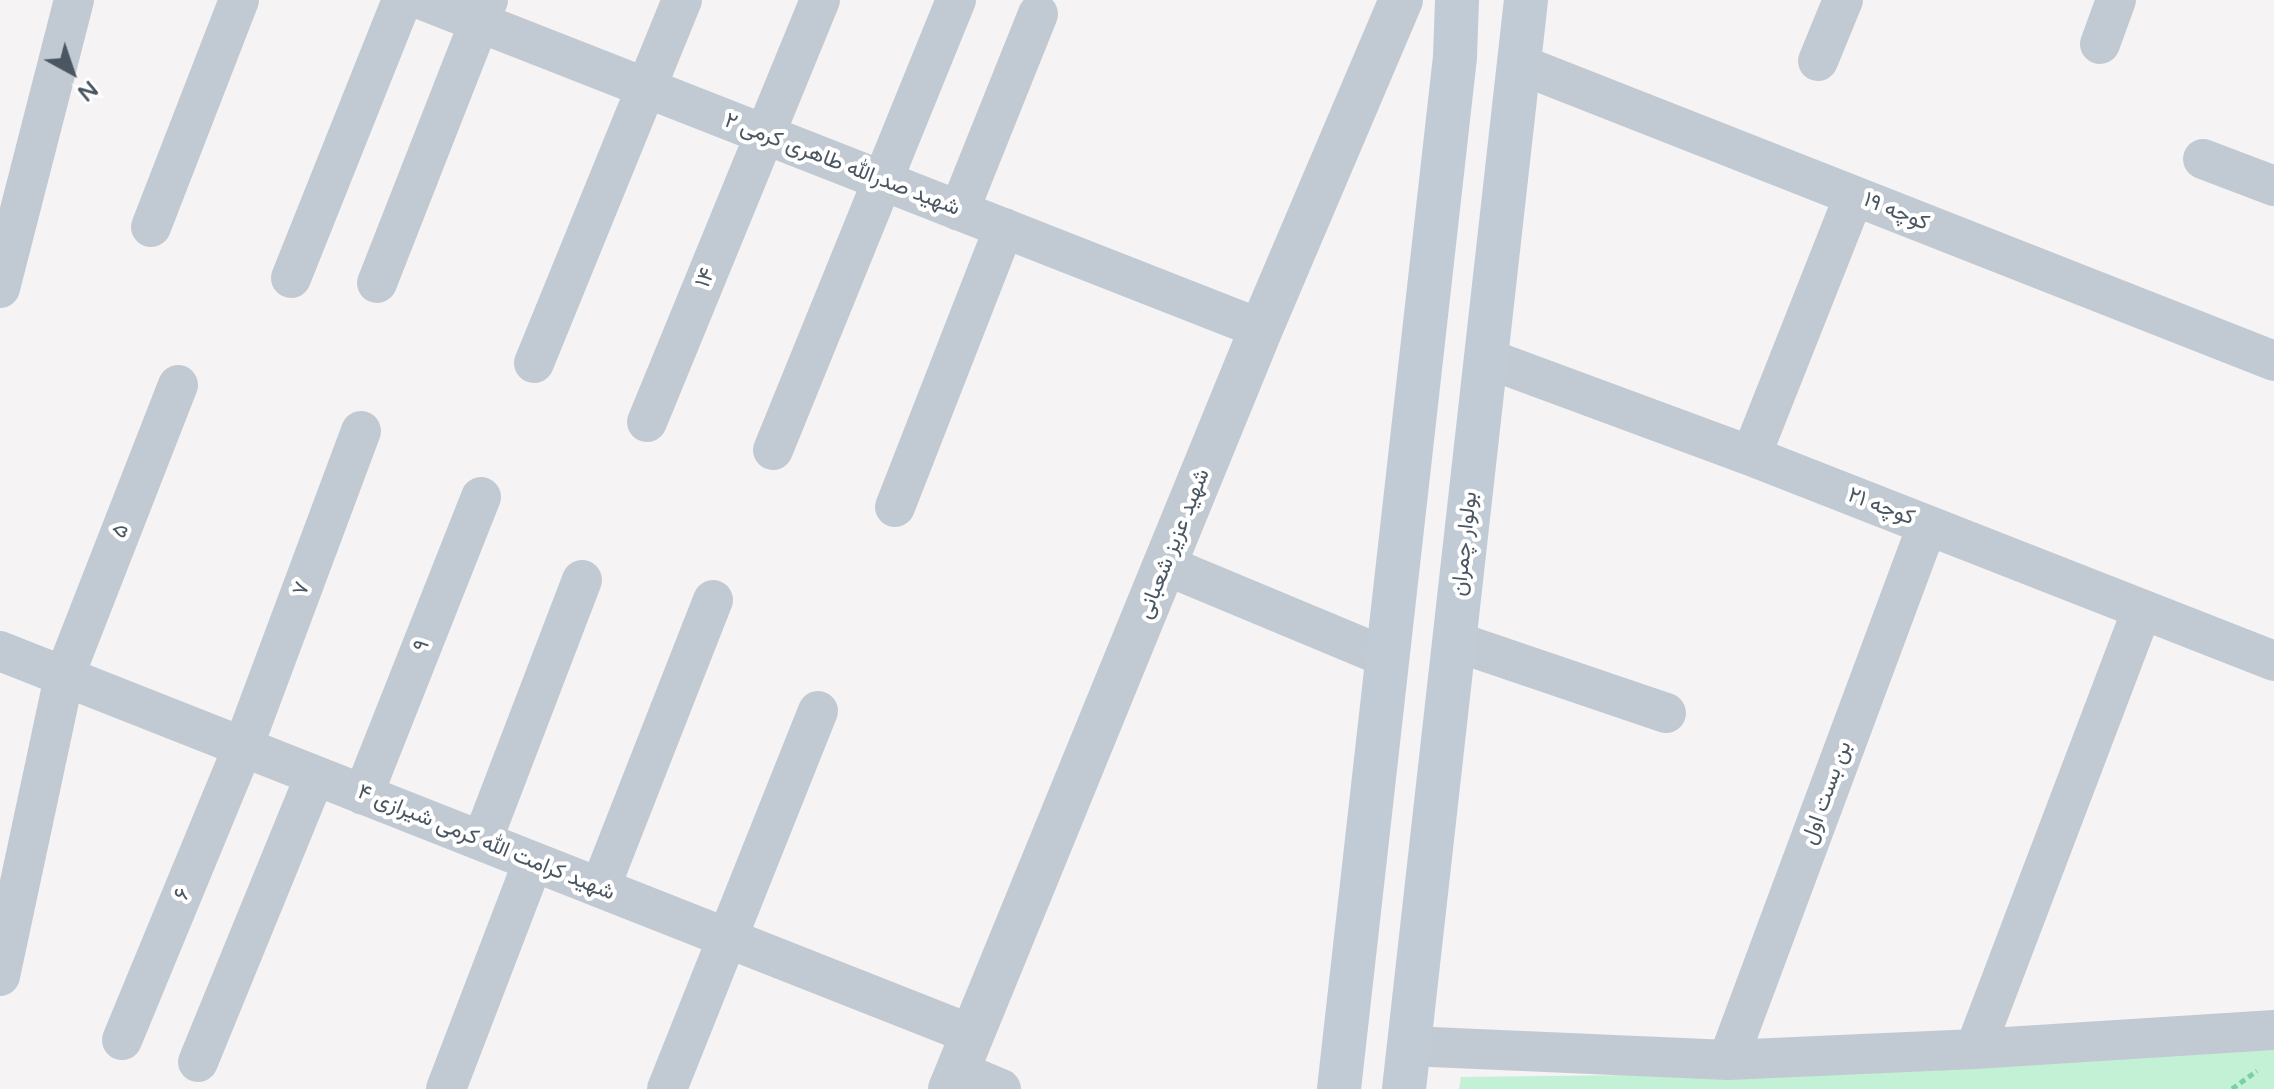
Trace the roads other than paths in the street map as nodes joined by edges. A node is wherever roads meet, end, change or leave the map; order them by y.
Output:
1 (74, 0) edge
2 (239, 0) edge
3 (402, 0) edge
4 (422, 0) edge
5 (682, 0) edge
6 (820, 0) edge
7 (956, 0) edge
8 (1401, 0) edge
9 (1457, 0) edge
10 (1526, 0) edge
11 (1843, 0) edge
12 (2116, 0) edge
13 (483, 11) edge
14 (1038, 14) dead end
15 (2100, 44) dead end
16 (1818, 61) dead end
17 (1519, 64) junction
18 (646, 88) junction
19 (765, 134) junction
20 (2203, 159) dead end
21 (2272, 179) edge
22 (883, 181) junction
23 (1854, 196) junction
24 (959, 211) junction
25 (151, 227) dead end
26 (1004, 228) junction
27 (291, 278) dead end
28 (377, 283) dead end
29 (0, 288) edge
30 (1261, 329) junction
31 (1486, 358) junction
32 (2274, 361) edge
33 (534, 363) dead end
34 (178, 385) dead end
35 (647, 422) dead end
36 (361, 431) dead end
37 (773, 450) dead end
38 (1751, 456) junction
39 (481, 497) dead end
40 (895, 507) dead end
41 (1927, 526) junction
42 (1165, 565) junction
43 (582, 580) dead end
44 (713, 600) dead end
45 (2142, 610) junction
46 (1454, 641) junction
47 (0, 651) edge
48 (1388, 658) junction
49 (2274, 661) edge
50 (64, 677) junction
51 (818, 711) dead end
52 (1666, 713) dead end
53 (243, 747) junction
54 (315, 776) junction
55 (363, 795) junction
56 (482, 841) junction
57 (533, 862) junction
58 (600, 888) junction
59 (727, 938) junction
60 (0, 976) edge
61 (2274, 1030) edge
62 (122, 1040) dead end
63 (1409, 1046) junction
64 (1975, 1049) junction
65 (1728, 1060) junction
66 (198, 1062) dead end
67 (960, 1065) edge
68 (446, 1089) edge
69 (667, 1089) edge
70 (1001, 1089) edge
71 (1339, 1089) edge
72 (1404, 1089) edge

1 - 29 street
2 - 25 street
3 - 27 street
4 - 13 street, شهید صدرالله طاهری کرمی ۲
5 - 18 street
6 - 19 street, ۱۴
7 - 22 street
8 - 30 street, شهید عزیز شعبانی
9 - 48 main road
10 - 17 main road, بولوار چمران
11 - 16 street
12 - 15 street
13 - 18 street, شهید صدرالله طاهری کرمی ۲
13 - 28 street
14 - 24 street
17 - 23 street, کوچه ۱۹
17 - 31 main road, بولوار چمران
18 - 19 street, شهید صدرالله طاهری کرمی ۲
18 - 33 street
19 - 22 street, شهید صدرالله طاهری کرمی ۲
19 - 35 street, ۱۴
20 - 21 street
22 - 24 street, شهید صدرالله طاهری کرمی ۲
22 - 37 street
23 - 32 street, کوچه ۱۹
23 - 38 street
24 - 26 street, شهید صدرالله طاهری کرمی ۲
26 - 30 street, شهید صدرالله طاهری کرمی ۲
26 - 40 street
30 - 42 street, شهید عزیز شعبانی
31 - 38 street, کوچه ۲۱
31 - 46 main road, بولوار چمران
34 - 50 street, ۵
36 - 53 street, ۷
38 - 41 street, کوچه ۲۱
39 - 55 street, ۹
41 - 45 street, کوچه ۲۱
41 - 65 street, بن بست اول
42 - 48 street
42 - 67 street, شهید عزیز شعبانی
43 - 56 street
44 - 58 street
45 - 49 street, کوچه ۲۱
45 - 64 street
46 - 52 street
46 - 63 main road, بولوار چمران
47 - 50 street, شهید کرامت الله کرمی شیرازی ۴
48 - 71 main road
50 - 53 street, شهید کرامت الله کرمی شیرازی ۴
50 - 60 street, ۵
51 - 59 street
53 - 54 street, شهید کرامت الله کرمی شیرازی ۴
53 - 62 street, ۶
54 - 55 street, شهید کرامت الله کرمی شیرازی ۴
54 - 66 street
55 - 56 street, شهید کرامت الله کرمی شیرازی ۴
56 - 57 street, شهید کرامت الله کرمی شیرازی ۴
57 - 58 street, شهید کرامت الله کرمی شیرازی ۴
57 - 68 street
58 - 59 street, شهید کرامت الله کرمی شیرازی ۴
59 - 67 street, شهید کرامت الله کرمی شیرازی ۴
59 - 69 street
61 - 64 street
63 - 65 street
63 - 72 main road, بولوار چمران
64 - 65 street
67 - 70 street, شهید کرامت الله کرمی شیرازی ۴

